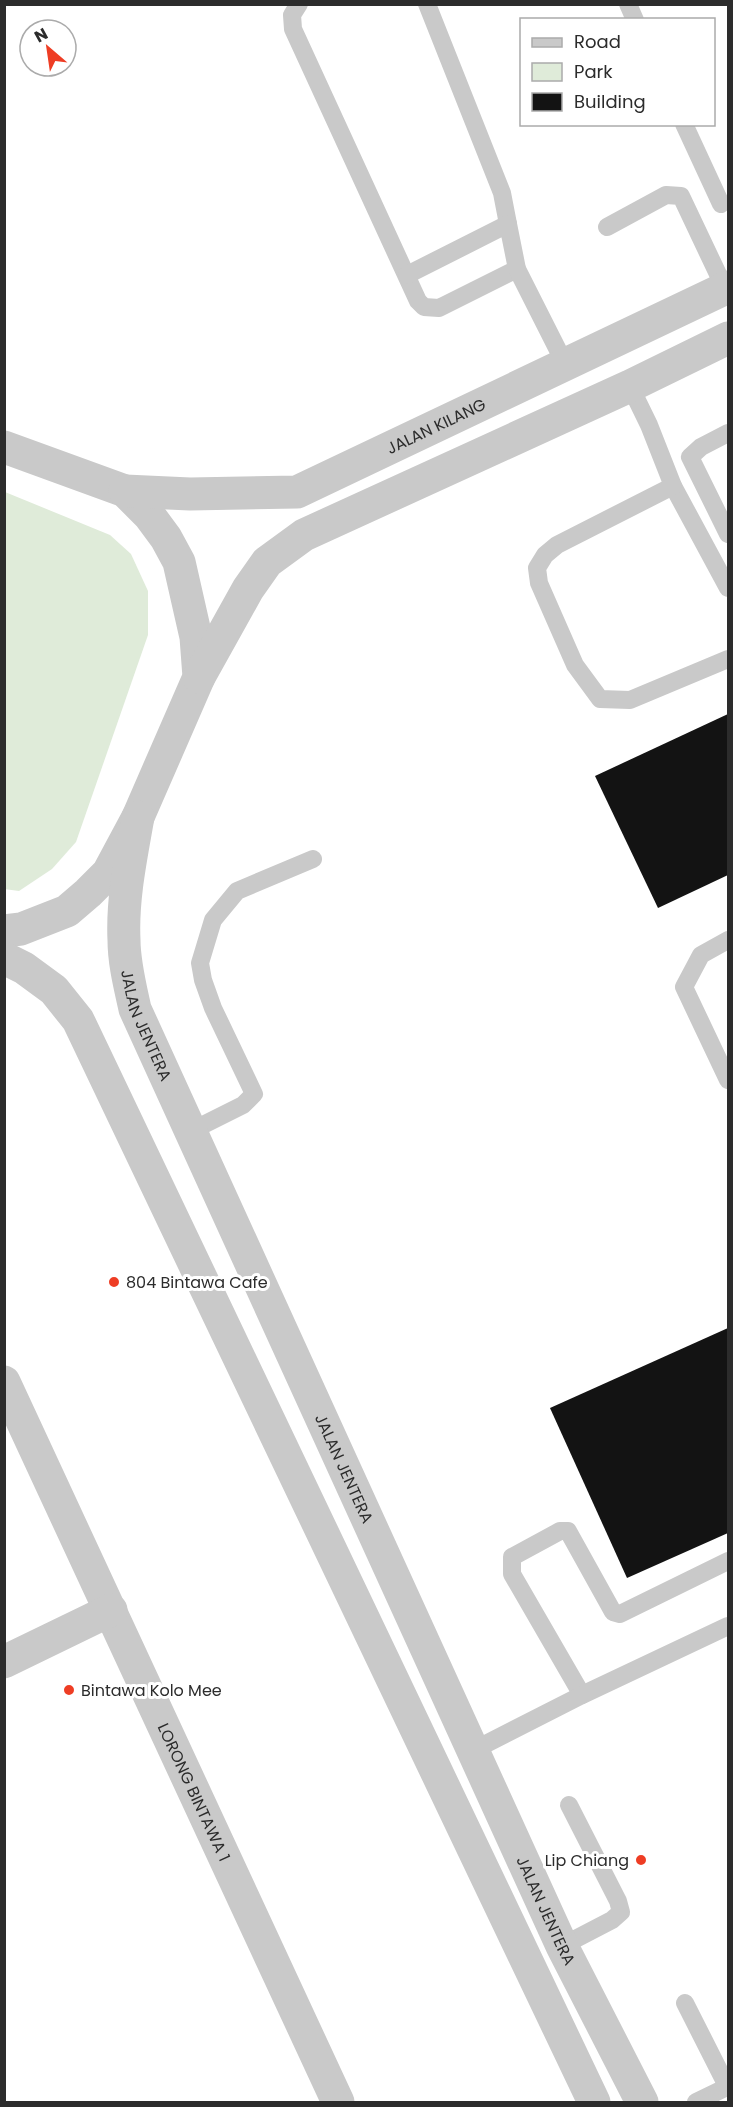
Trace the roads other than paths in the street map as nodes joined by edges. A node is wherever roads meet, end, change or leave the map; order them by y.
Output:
1 (299, 4) edge
2 (427, 4) edge
3 (628, 4) edge
4 (634, 18) edge
5 (685, 126) edge
6 (726, 207) edge
7 (508, 224) junction
8 (607, 227) dead end
9 (517, 269) junction
10 (407, 275) junction
11 (727, 288) edge
12 (729, 338) edge
13 (565, 364) junction
14 (630, 386) junction
15 (729, 434) edge
16 (4, 447) edge
17 (673, 486) junction
18 (125, 491) junction
19 (729, 534) edge
20 (729, 588) edge
21 (729, 659) edge
22 (199, 677) junction
23 (138, 817) junction
24 (313, 860) dead end
25 (4, 931) edge
26 (729, 940) edge
27 (4, 958) edge
28 (729, 1080) edge
29 (191, 1131) junction
30 (4, 1382) edge
31 (729, 1561) edge
32 (111, 1610) junction
33 (729, 1626) edge
34 (4, 1662) edge
35 (582, 1695) junction
36 (474, 1750) junction
37 (569, 1805) dead end
38 (562, 1946) junction
39 (685, 2003) dead end
40 (728, 2088) edge
41 (338, 2103) edge
42 (594, 2103) edge
43 (642, 2103) edge
44 (696, 2103) edge

1 - 10 lane
2 - 7 lane
3 - 4 lane
5 - 6 lane
7 - 9 lane
7 - 10 lane
8 - 11 lane
9 - 10 lane
9 - 13 lane
11 - 13 street, JALAN KILANG
12 - 14 street
13 - 18 street, JALAN KILANG
14 - 17 lane
14 - 22 street
15 - 19 lane
16 - 18 street
17 - 20 lane
17 - 21 lane
18 - 22 street
22 - 23 street
23 - 25 street
23 - 29 street, JALAN JENTERA
24 - 29 lane
26 - 28 lane
27 - 42 street
29 - 36 street, JALAN JENTERA
30 - 32 street, LORONG BINTAWA 1
31 - 35 lane
32 - 34 street
32 - 41 street, LORONG BINTAWA 1
33 - 35 lane
35 - 36 lane
36 - 38 street, JALAN JENTERA
37 - 38 lane
38 - 43 street, JALAN JENTERA
39 - 40 lane
40 - 44 lane

